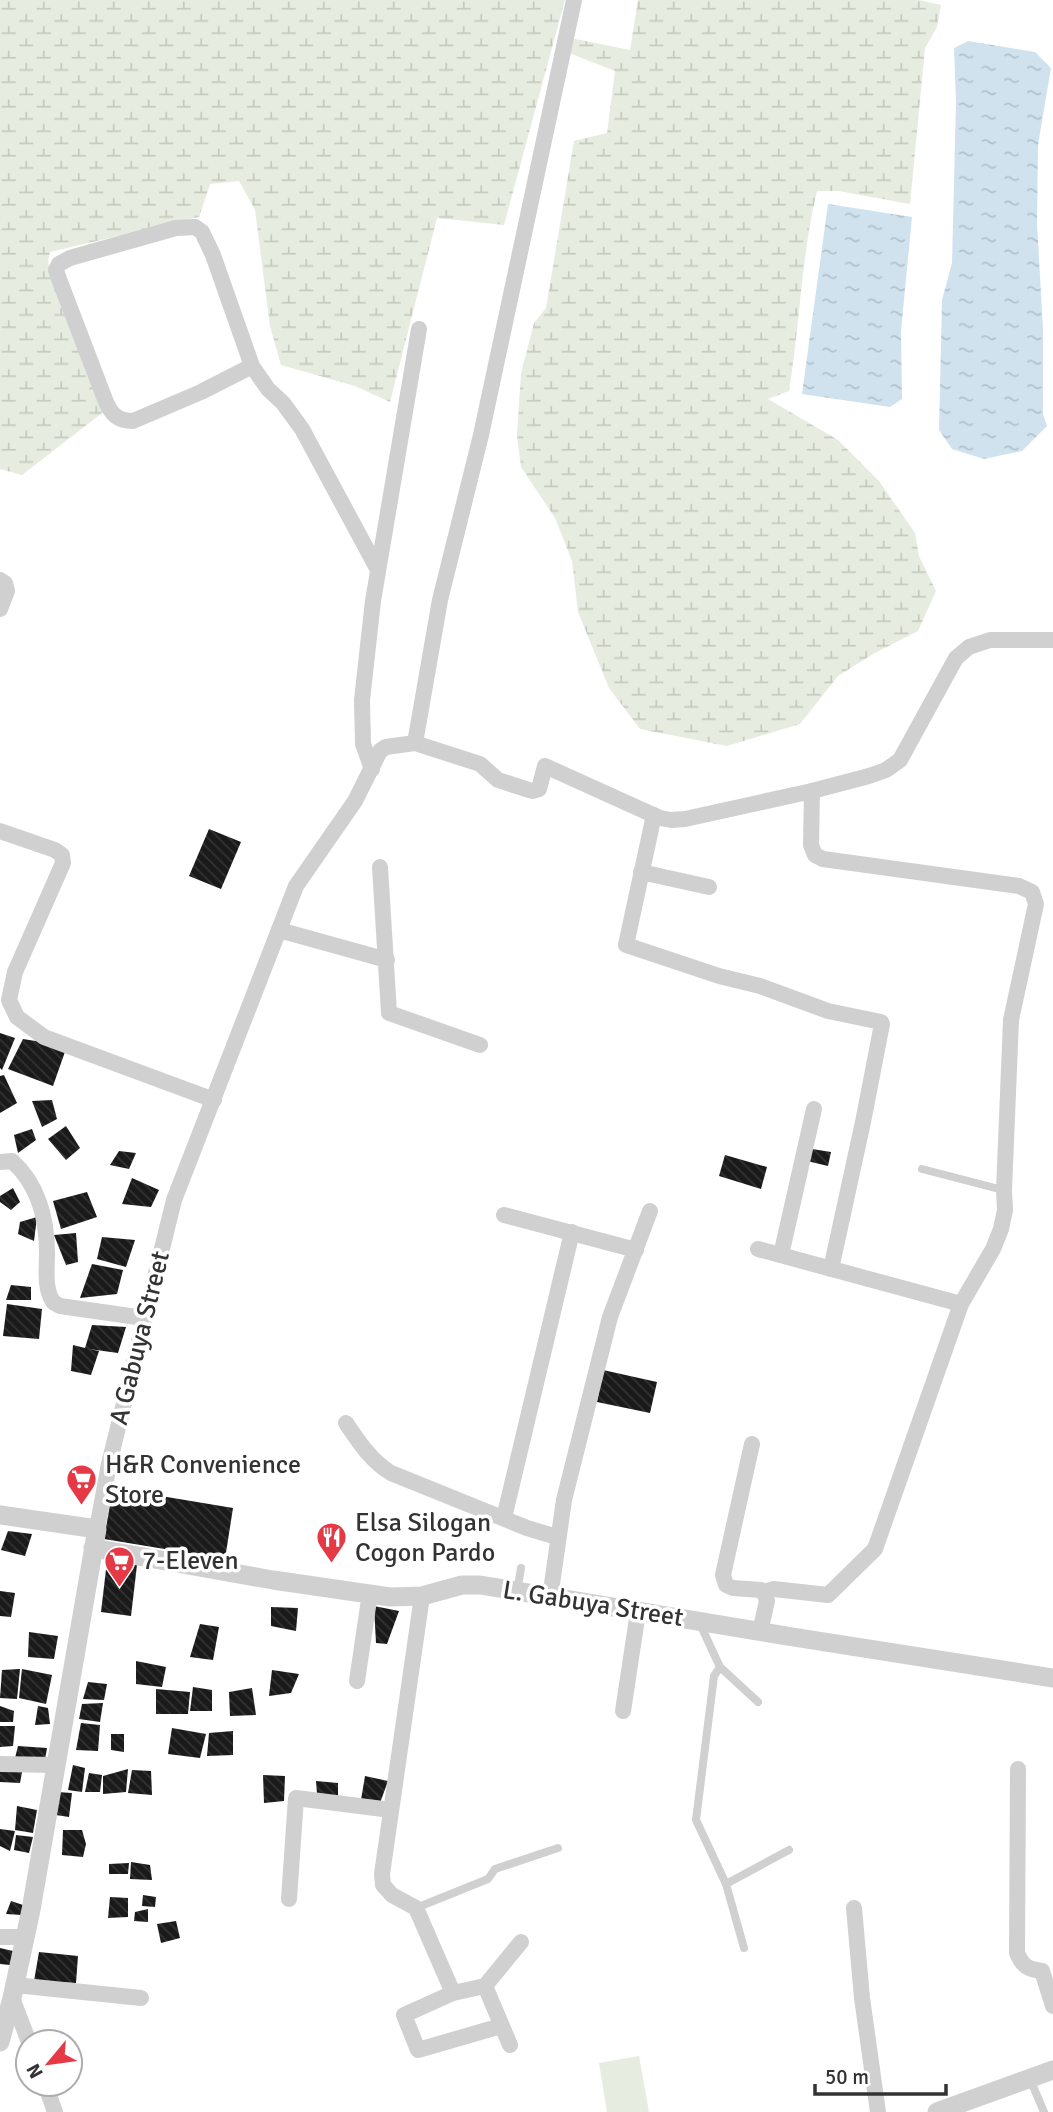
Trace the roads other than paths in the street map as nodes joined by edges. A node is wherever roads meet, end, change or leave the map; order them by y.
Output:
1 (575, 0) edge
2 (419, 329) dead end
3 (252, 366) junction
4 (378, 570) junction
5 (0, 580) edge
6 (0, 609) edge
7 (1053, 640) edge
8 (415, 743) junction
9 (372, 769) junction
10 (811, 792) junction
11 (654, 815) junction
12 (0, 831) edge
13 (380, 867) dead end
14 (641, 872) junction
15 (709, 887) dead end
16 (279, 930) junction
17 (387, 960) junction
18 (480, 1045) dead end
19 (214, 1100) junction
20 (814, 1109) dead end
21 (0, 1162) edge
22 (922, 1168) dead end
23 (1004, 1190) junction
24 (650, 1211) dead end
25 (504, 1215) dead end
26 (572, 1232) junction
27 (758, 1249) dead end
28 (636, 1250) junction
29 (781, 1255) junction
30 (831, 1269) junction
31 (961, 1304) junction
32 (144, 1318) junction
33 (346, 1423) dead end
34 (752, 1444) dead end
35 (0, 1515) edge
36 (504, 1518) junction
37 (557, 1537) junction
38 (95, 1539) junction
39 (522, 1568) dead end
40 (517, 1592) junction
41 (764, 1592) junction
42 (370, 1593) junction
43 (422, 1596) junction
44 (550, 1598) junction
45 (638, 1612) junction
46 (699, 1621) junction
47 (760, 1632) junction
48 (720, 1667) junction
49 (1053, 1678) edge
50 (357, 1681) dead end
51 (758, 1702) dead end
52 (623, 1711) dead end
53 (0, 1764) edge
54 (55, 1765) junction
55 (1018, 1769) dead end
56 (391, 1810) junction
57 (558, 1848) dead end
58 (789, 1850) dead end
59 (726, 1884) junction
60 (289, 1899) dead end
61 (416, 1908) junction
62 (854, 1908) dead end
63 (0, 1937) edge
64 (25, 1937) junction
65 (521, 1942) dead end
66 (744, 1948) dead end
67 (1048, 1969) edge
68 (485, 1986) junction
69 (14, 1991) junction
70 (453, 1993) junction
71 (141, 1998) dead end
72 (1053, 2006) edge
73 (501, 2026) junction
74 (25, 2028) edge
75 (0, 2042) edge
76 (510, 2045) dead end
77 (1053, 2070) edge
78 (1030, 2079) junction
79 (878, 2112) edge
80 (937, 2112) edge
81 (1044, 2112) edge

1 - 8 street
2 - 4 street
3 - 3 street
3 - 4 street
4 - 9 street
5 - 6 street
7 - 10 street
8 - 9 street, A Gabuya Street
8 - 11 street
9 - 16 street, A Gabuya Street
10 - 11 street
10 - 23 street
11 - 14 street
12 - 19 street
13 - 17 street
14 - 15 street
14 - 30 street
16 - 17 street
16 - 19 street, A Gabuya Street
17 - 18 street
19 - 32 street, A Gabuya Street
20 - 29 street
21 - 32 street
22 - 23 lane
23 - 31 street
24 - 28 street
25 - 26 street
26 - 28 street
26 - 36 street
27 - 29 street
28 - 37 street
29 - 30 street
30 - 31 street
31 - 41 street
32 - 38 street, A Gabuya Street
33 - 36 street
34 - 41 street
35 - 38 street, L. Gabuya Street
36 - 37 street
37 - 44 street
38 - 42 street, L. Gabuya Street
38 - 54 street, A Gabuya Street
39 - 40 lane
40 - 43 street, L. Gabuya Street
40 - 44 street, L. Gabuya Street
41 - 47 street
42 - 43 street, L. Gabuya Street
42 - 50 street
43 - 56 street
44 - 45 street, L. Gabuya Street
45 - 46 street, L. Gabuya Street
45 - 52 street
46 - 47 street, L. Gabuya Street
46 - 48 lane
47 - 49 street, L. Gabuya Street
48 - 51 lane
48 - 59 lane
53 - 54 street
54 - 64 street, A Gabuya Street
55 - 67 street
56 - 60 street
56 - 61 street
57 - 61 lane
58 - 59 lane
59 - 66 lane
61 - 70 street
62 - 79 street
63 - 64 street
64 - 69 street, A Gabuya Street
65 - 68 street
67 - 72 street
68 - 70 street
68 - 73 street
69 - 71 street
69 - 74 street
69 - 75 street, A Gabuya Street
70 - 73 street
73 - 76 street
77 - 78 street
78 - 80 street
78 - 81 lane

